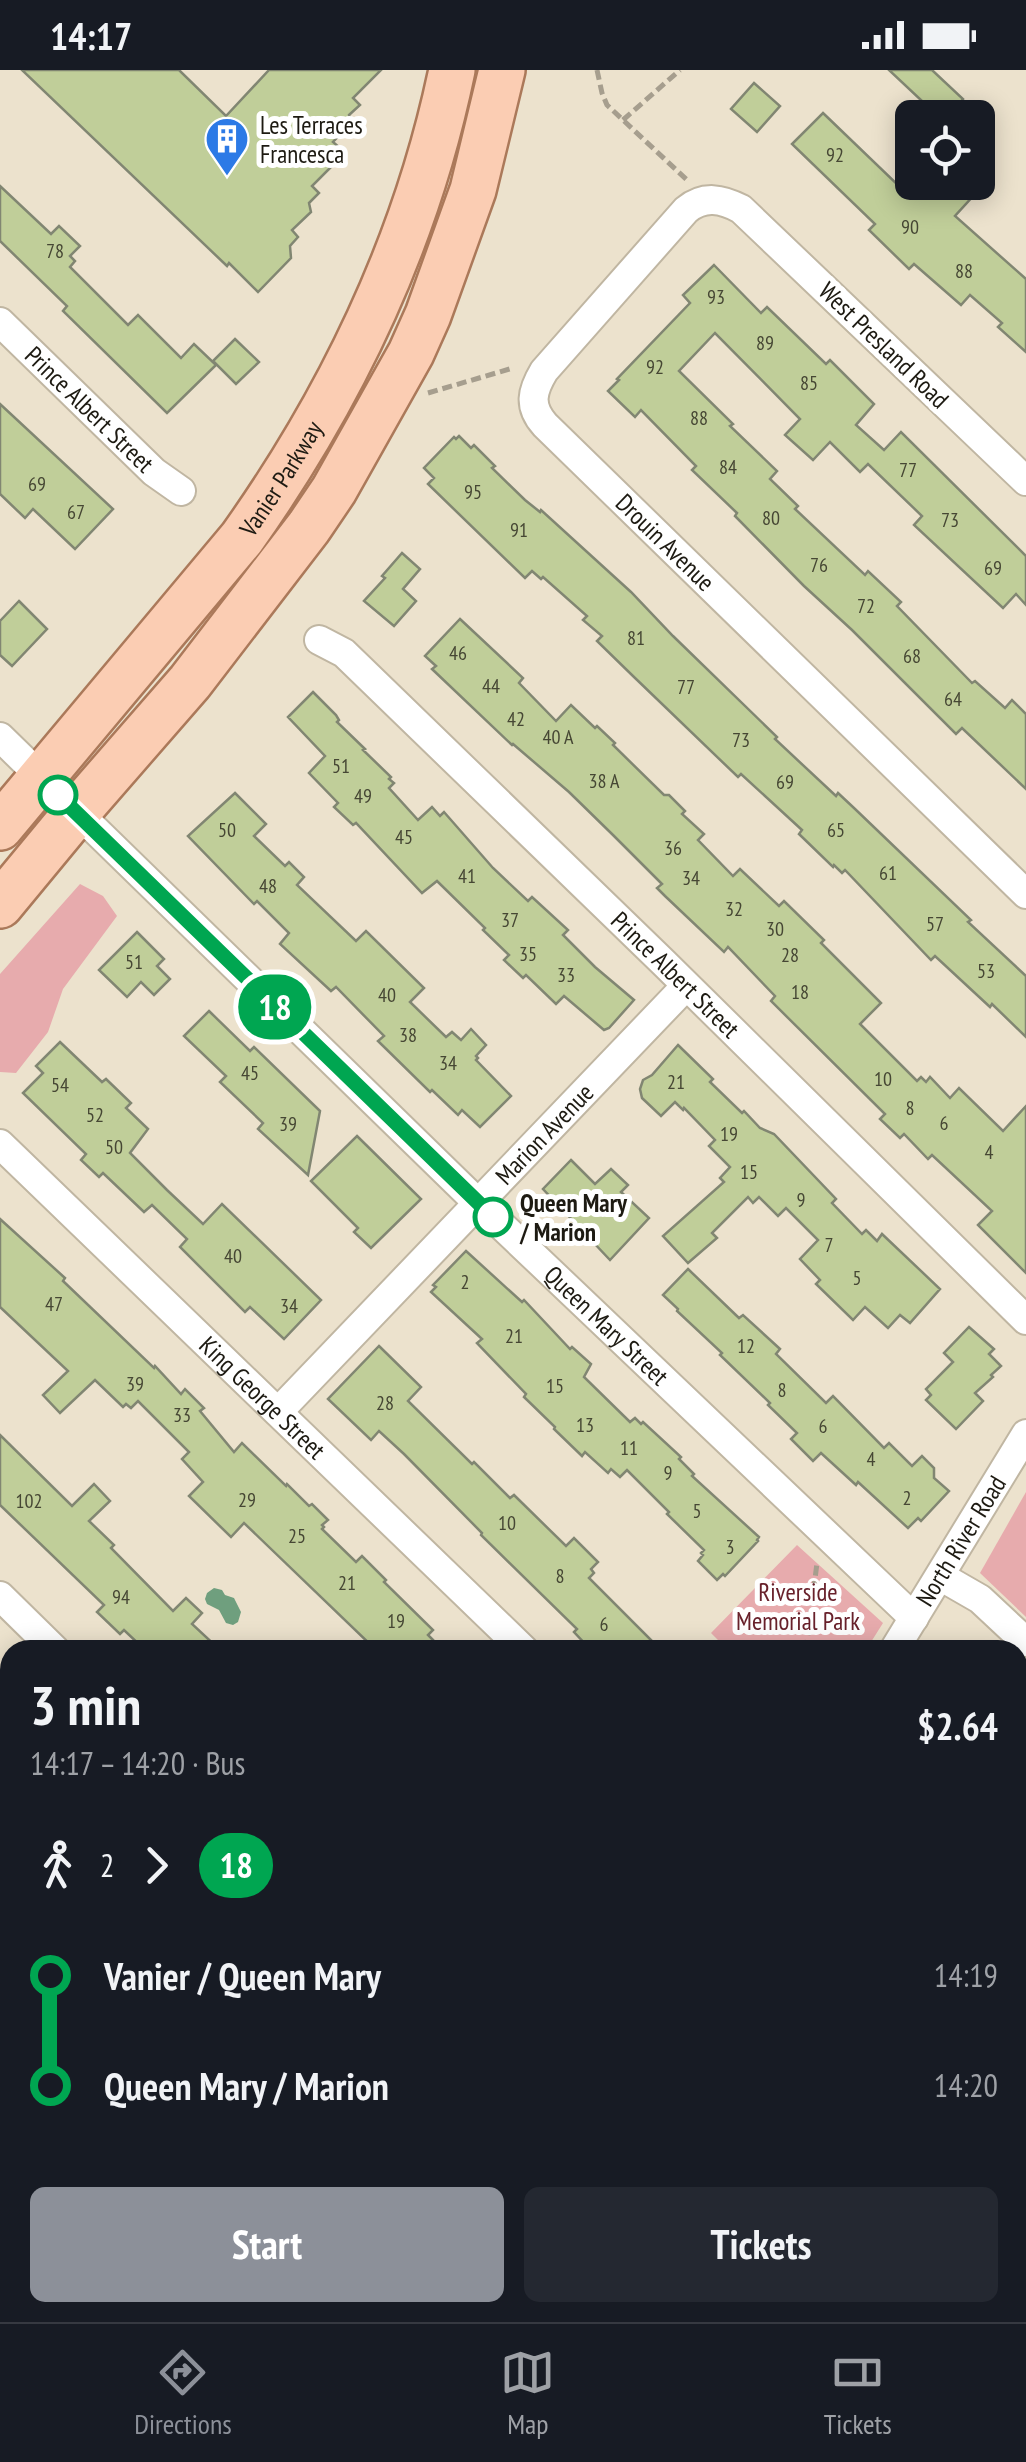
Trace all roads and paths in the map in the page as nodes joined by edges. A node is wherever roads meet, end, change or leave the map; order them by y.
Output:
1 (452, 70) edge
2 (502, 70) edge
3 (597, 70) edge
4 (680, 70) edge
5 (623, 120) junction
6 (707, 200) junction
7 (0, 322) edge
8 (544, 371) junction
9 (416, 397) dead end
10 (1026, 481) edge
11 (181, 491) dead end
12 (319, 640) dead end
13 (0, 737) edge
14 (42, 777) junction
15 (76, 813) junction
16 (0, 826) edge
17 (1026, 894) edge
18 (0, 905) edge
19 (686, 986) junction
20 (0, 1144) edge
21 (478, 1203) junction
22 (1026, 1320) edge
23 (278, 1412) junction
24 (1026, 1434) edge
25 (818, 1560) dead end
26 (940, 1576) junction
27 (0, 1596) edge
28 (914, 1618) junction
29 (45, 1640) edge
30 (514, 1640) edge
31 (807, 1640) edge
32 (900, 1640) edge
33 (1024, 1640) edge

1 - 14 main road, Vanier Parkway
2 - 15 main road, Vanier Parkway
3 - 5 path
4 - 5 path
5 - 6 path
6 - 8 street
6 - 10 street, West Presland Road
7 - 11 street, Prince Albert Street
8 - 9 path
8 - 17 street, Drouin Avenue
12 - 19 street, Prince Albert Street
13 - 14 street, Queen Mary Street
14 - 15 street, Queen Mary Street
14 - 16 main road, Vanier Parkway
15 - 18 main road, Vanier Parkway
15 - 21 street, Queen Mary Street
19 - 21 street, Marion Avenue
19 - 22 street, Prince Albert Street
20 - 23 street, King George Street
21 - 23 street, Marion Avenue
21 - 28 street, Queen Mary Street
23 - 30 street, King George Street
24 - 26 street, North River Road
25 - 31 path
26 - 28 street, North River Road
26 - 33 street
27 - 29 street
28 - 32 street, North River Road

